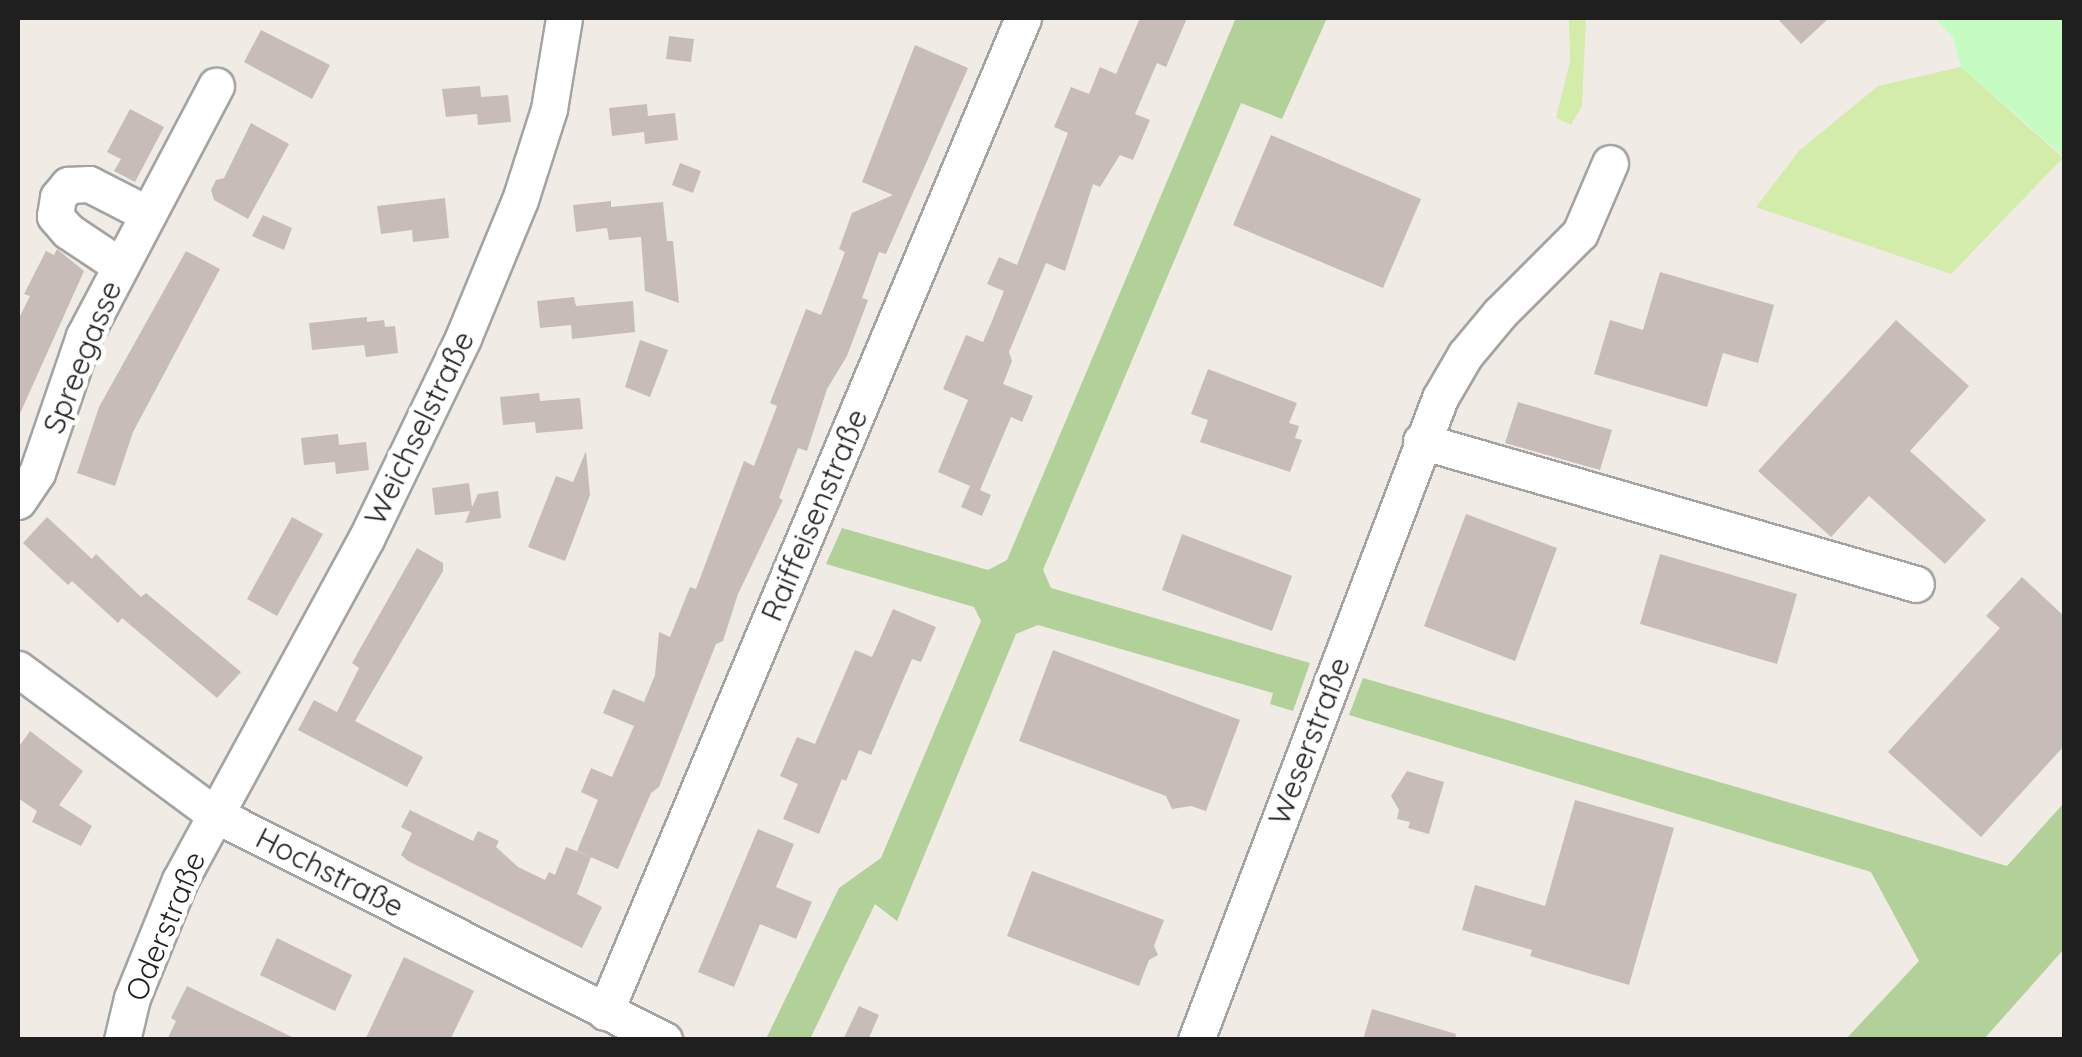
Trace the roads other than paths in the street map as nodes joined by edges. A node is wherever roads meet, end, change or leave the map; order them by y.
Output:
1 (564, 18) edge
2 (1023, 18) edge
3 (216, 86) dead end
4 (1610, 163) dead end
5 (146, 213) junction
6 (120, 265) junction
7 (1421, 441) junction
8 (18, 501) edge
9 (1916, 584) dead end
10 (18, 669) edge
11 (214, 814) junction
12 (605, 1012) junction
13 (122, 1040) edge
14 (664, 1040) edge
15 (1196, 1040) edge

1 - 11 street, Weichselstraße
2 - 12 street, Raiffeisenstraße
3 - 5 street, Spreegasse
4 - 7 street, Weserstraße
5 - 6 street, Spreegasse
5 - 6 street, Spreegasse
6 - 8 street, Spreegasse
7 - 9 street
7 - 15 street, Weserstraße
10 - 11 street, Hochstraße
11 - 12 street, Hochstraße
11 - 13 street, Oderstraße
12 - 14 street, Hochstraße

